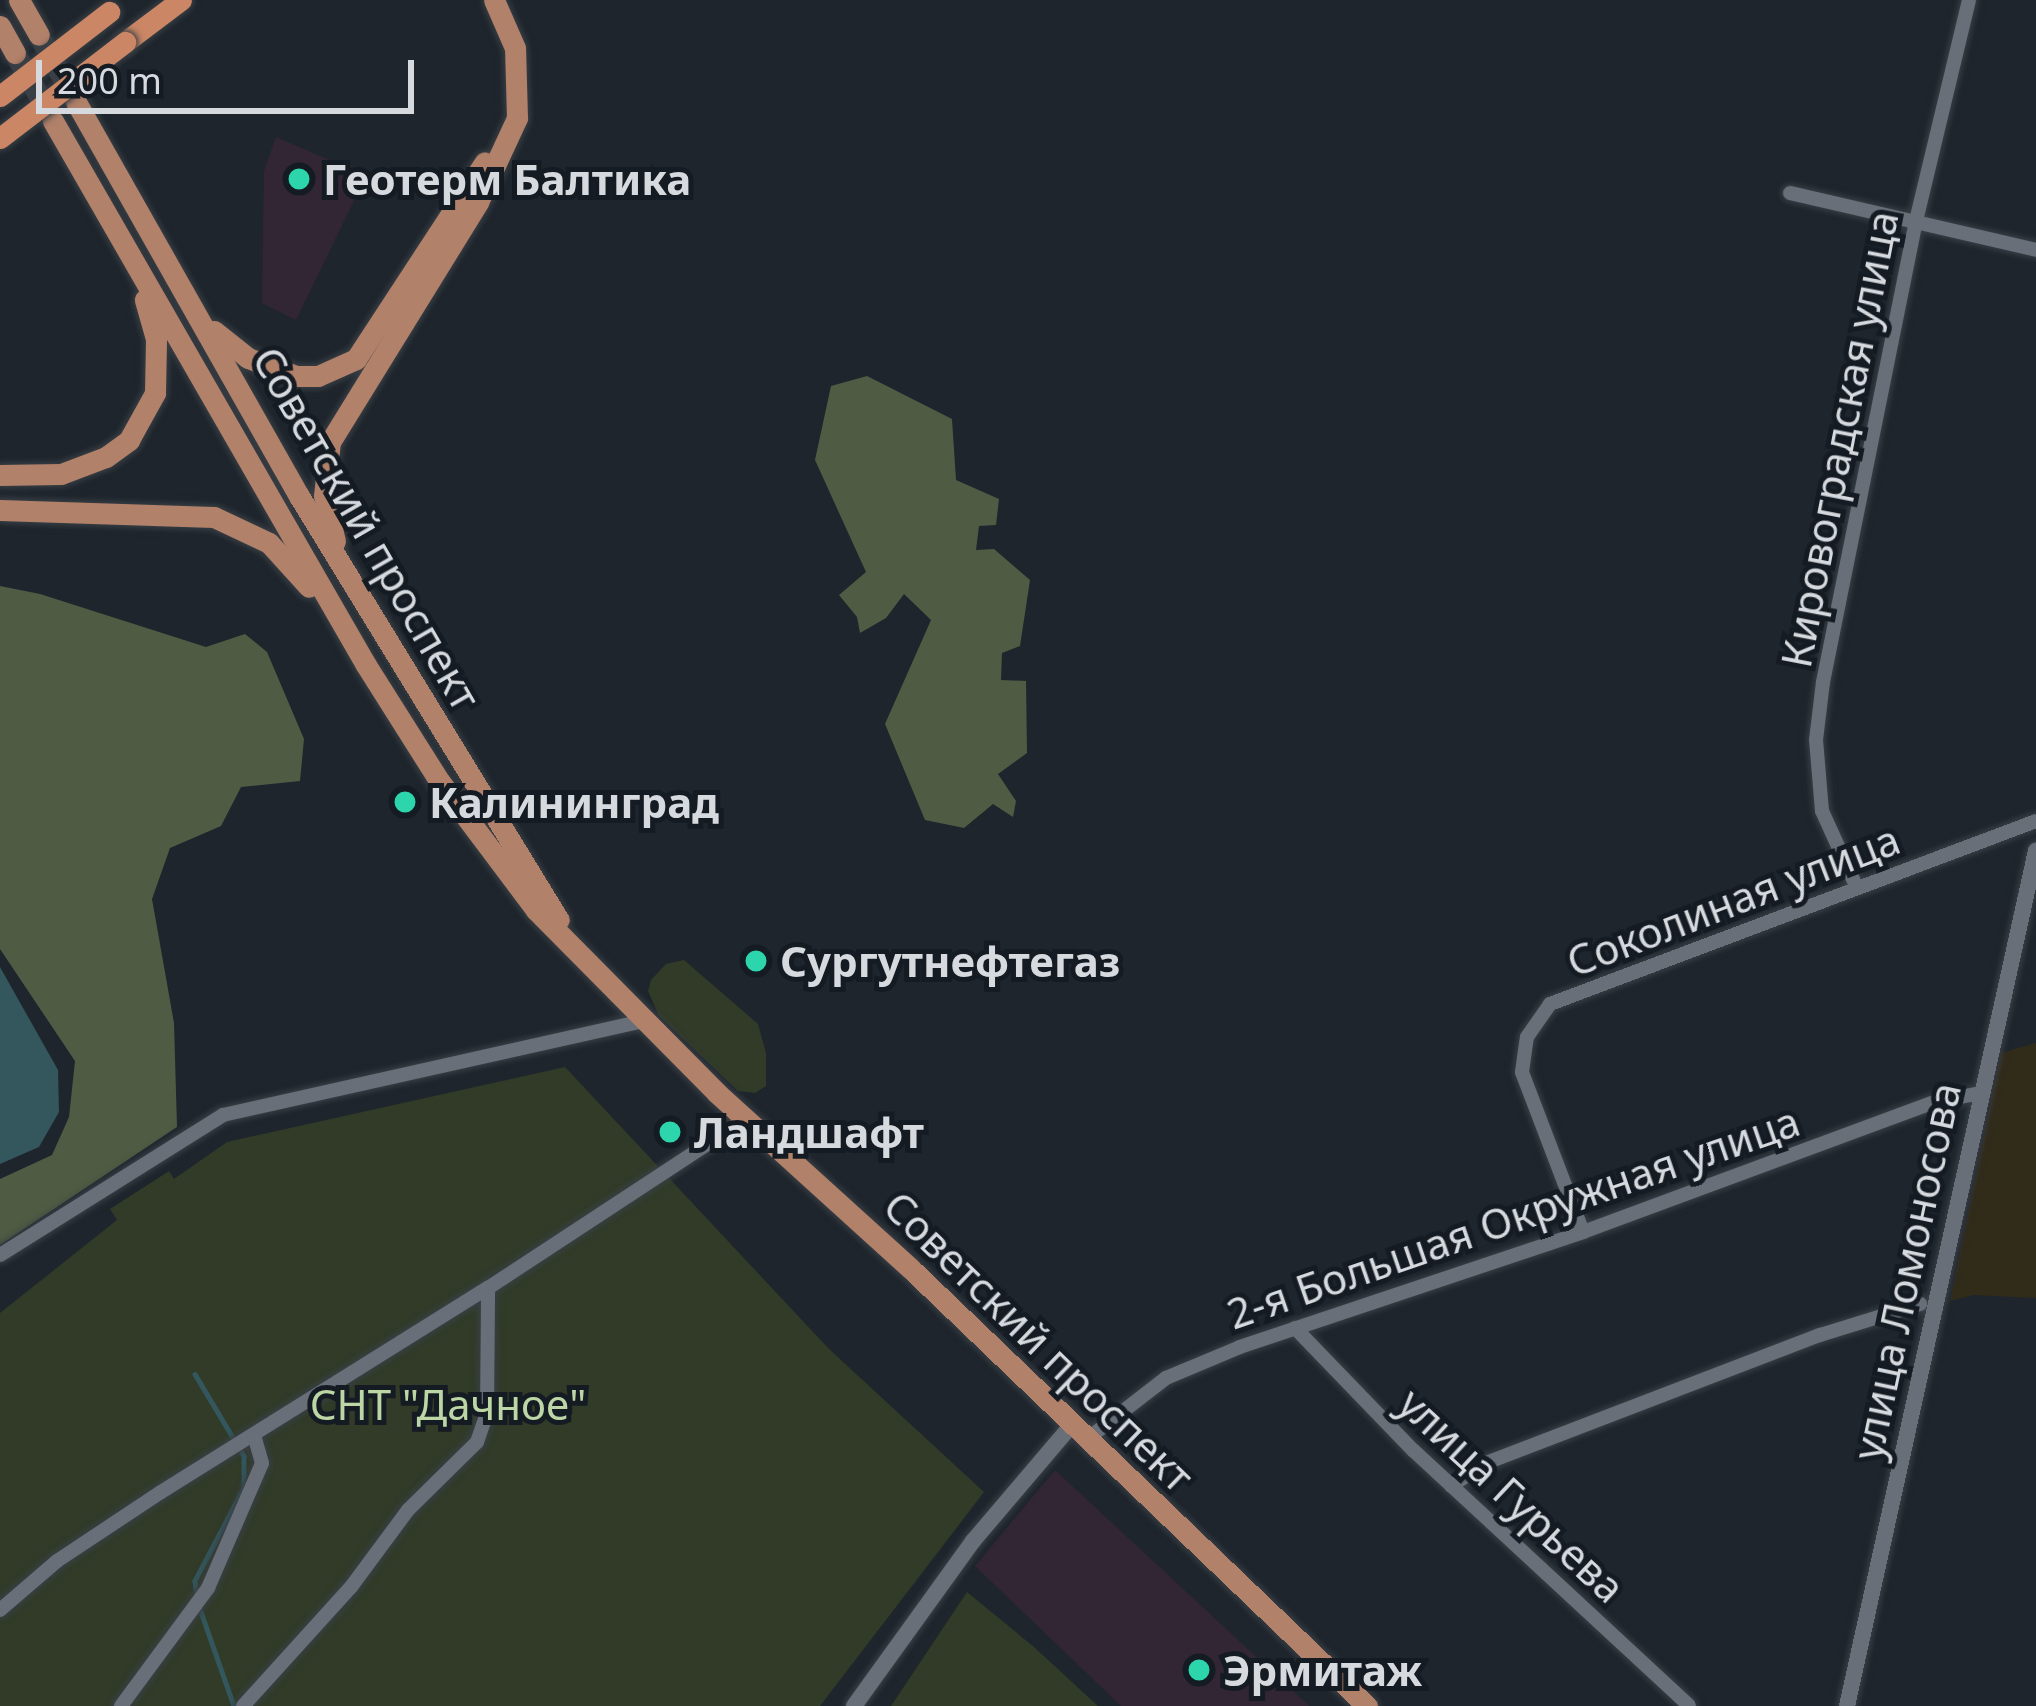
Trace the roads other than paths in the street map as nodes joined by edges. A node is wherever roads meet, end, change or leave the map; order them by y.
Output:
1 (19, 0) edge
2 (182, 0) edge
3 (481, 0) edge
4 (494, 0) edge
5 (1969, 0) edge
6 (117, 6) edge
7 (0, 26) edge
8 (39, 34) tunnel mouth
9 (15, 52) tunnel mouth
10 (0, 95) edge
11 (76, 102) tunnel mouth
12 (53, 121) tunnel mouth
13 (0, 138) edge
14 (1790, 193) dead end
15 (103, 206) junction
16 (1916, 225) junction
17 (2036, 250) edge
18 (204, 323) junction
19 (0, 475) edge
20 (0, 510) edge
21 (351, 584) junction
22 (366, 665) junction
23 (2036, 820) edge
24 (2036, 850) edge
25 (1857, 888) junction
26 (606, 983) junction
27 (643, 1021) junction
28 (1981, 1094) junction
29 (745, 1119) junction
30 (1583, 1232) junction
31 (0, 1255) edge
32 (488, 1288) junction
33 (1920, 1304) dead end
34 (1295, 1328) junction
35 (1078, 1434) junction
36 (254, 1435) junction
37 (1451, 1486) junction
38 (0, 1610) edge
39 (122, 1706) edge
40 (243, 1706) edge
41 (854, 1706) edge
42 (1366, 1706) edge
43 (1689, 1706) edge
44 (1847, 1706) edge

1 - 8 main road
2 - 13 highway, bridge
3 - 18 main road
4 - 21 main road
5 - 16 street, Кировоградская улица
6 - 10 highway, bridge
7 - 9 main road
11 - 18 main road, Советский проспект
12 - 15 main road, Советский проспект
14 - 16 street
15 - 19 main road
15 - 22 main road, Советский проспект
16 - 17 street
16 - 25 street, Кировоградская улица
18 - 21 main road, Советский проспект
20 - 22 main road
21 - 26 main road, Советский проспект
22 - 26 main road, Советский проспект
23 - 25 street, Соколиная улица
24 - 28 street, улица Ломоносова
25 - 30 street, Соколиная улица
26 - 27 main road, Советский проспект
27 - 29 main road, Советский проспект
27 - 31 street
28 - 30 street, 2-я Большая Окружная улица
28 - 44 street, улица Ломоносова
29 - 32 street
29 - 35 main road, Советский проспект
30 - 34 street, 2-я Большая Окружная улица
32 - 36 street
32 - 40 street
33 - 37 street
34 - 35 street, 2-я Большая Окружная улица
34 - 37 street, улица Гурьева
35 - 41 street
35 - 42 main road, Советский проспект
36 - 38 street
36 - 39 street
37 - 43 street, улица Гурьева

